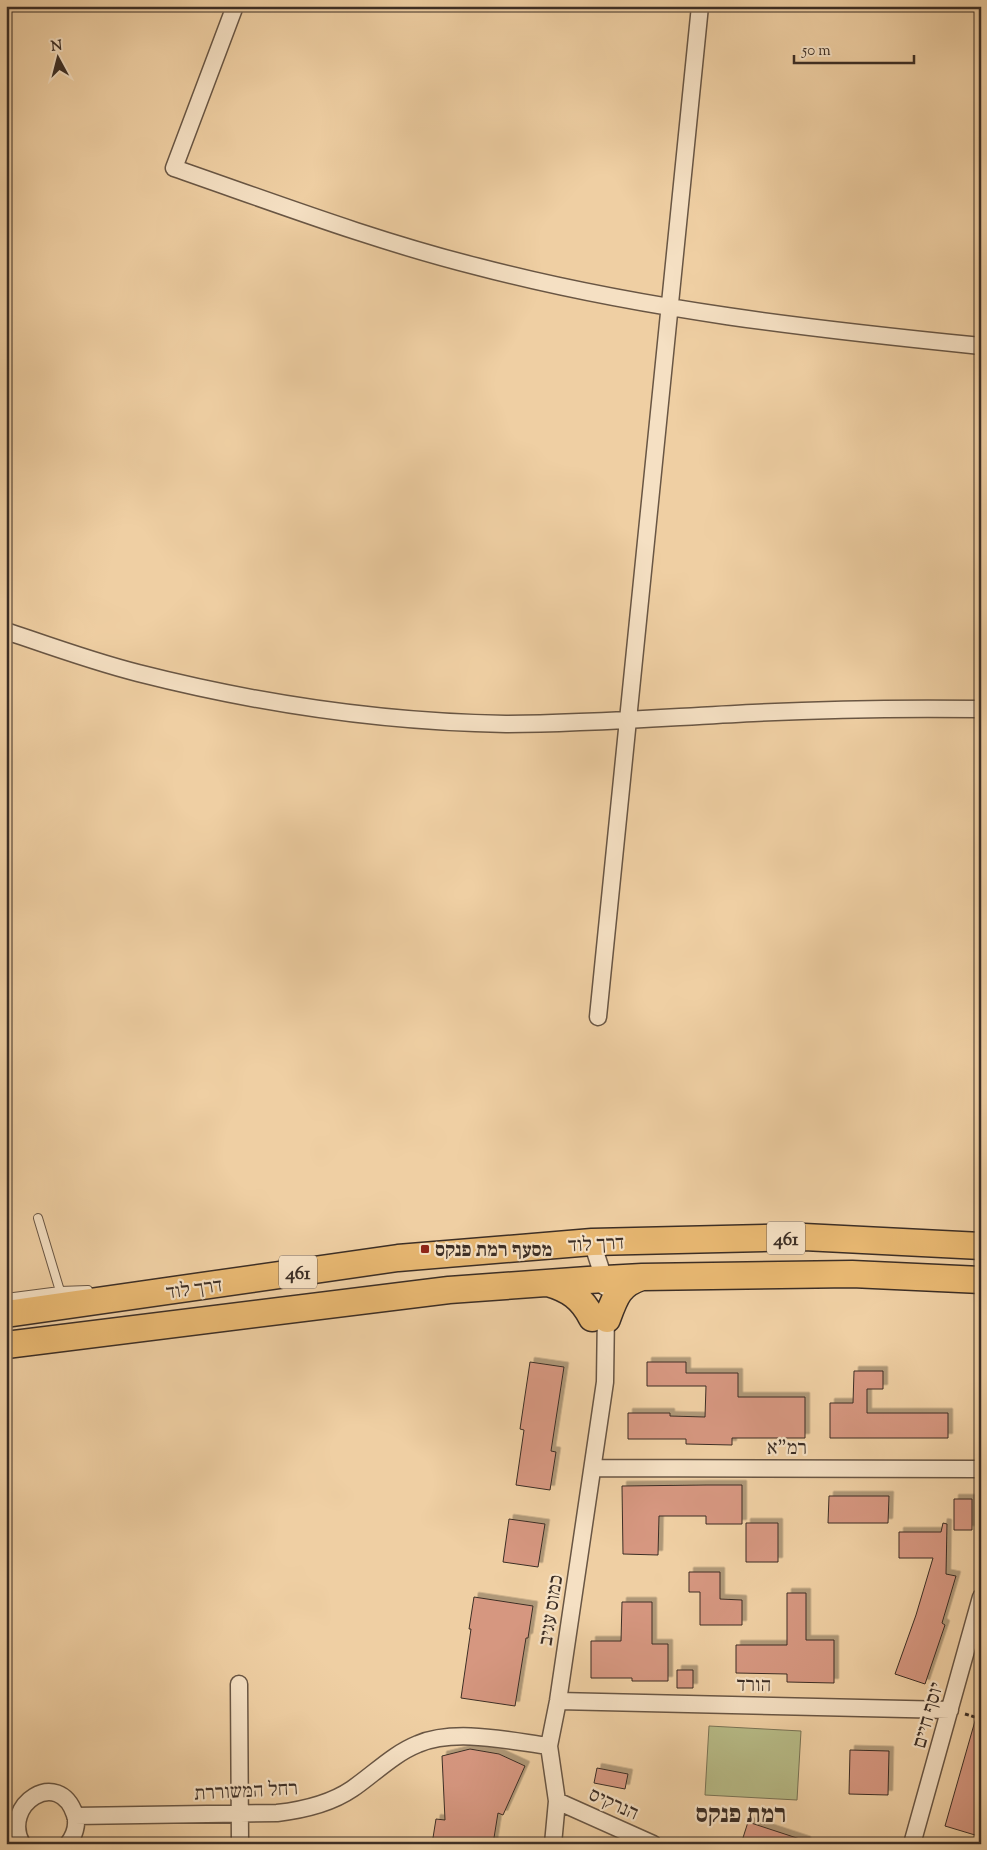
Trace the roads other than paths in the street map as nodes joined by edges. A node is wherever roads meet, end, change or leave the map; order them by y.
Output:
1 (235, 6) edge
2 (700, 6) edge
3 (669, 307) junction
4 (981, 346) edge
5 (6, 631) edge
6 (981, 709) edge
7 (627, 721) junction
8 (598, 1017) dead end
9 (38, 1218) dead end
10 (592, 1242) junction
11 (981, 1246) edge
12 (642, 1277) junction
13 (596, 1279) junction
14 (981, 1280) edge
15 (548, 1282) junction
16 (122, 1288) dead end
17 (96, 1290) dead end
18 (60, 1291) junction
19 (165, 1292) junction
20 (6, 1298) edge
21 (6, 1314) edge
22 (600, 1318) junction
23 (6, 1345) edge
24 (593, 1468) junction
25 (981, 1469) edge
26 (981, 1598) edge
27 (239, 1684) dead end
28 (558, 1701) junction
29 (950, 1710) junction
30 (549, 1746) junction
31 (557, 1801) junction
32 (240, 1814) junction
33 (75, 1816) junction
34 (10, 1817) edge
35 (22, 1844) edge
36 (68, 1844) edge
37 (240, 1844) edge
38 (553, 1844) edge
39 (653, 1844) edge
40 (912, 1844) edge

1 - 3 street
2 - 3 street
3 - 4 street
3 - 7 street
5 - 7 street
6 - 7 street
7 - 8 street
9 - 18 lane
10 - 11 main road, דרך לוד / 461
10 - 13 street, כמוס עגיב
10 - 19 main road, דרך לוד / 461
12 - 13 main road, דרך לוד / 461
12 - 14 main road, דרך לוד / 461
12 - 22 main road
13 - 15 main road, דרך לוד / 461
13 - 22 street, כמוס עגיב
15 - 22 main road
15 - 23 main road, דרך לוד / 461
16 - 19 lane
17 - 18 lane
18 - 20 lane
19 - 21 main road, דרך לוד / 461
22 - 24 street, כמוס עגיב
24 - 25 street, רמ"א
24 - 28 street, כמוס עגיב
26 - 29 street, יוסף חיים
27 - 32 street
28 - 29 street, הורד
28 - 30 street, כמוס עגיב
29 - 40 street, יוסף חיים
30 - 31 street, כמוס עגיב
30 - 32 street, רחל המשוררת
31 - 38 street, כמוס עגיב
31 - 39 street, הנרקיס
32 - 33 street, רחל המשוררת
32 - 37 street
33 - 34 street
33 - 36 street
34 - 35 street

